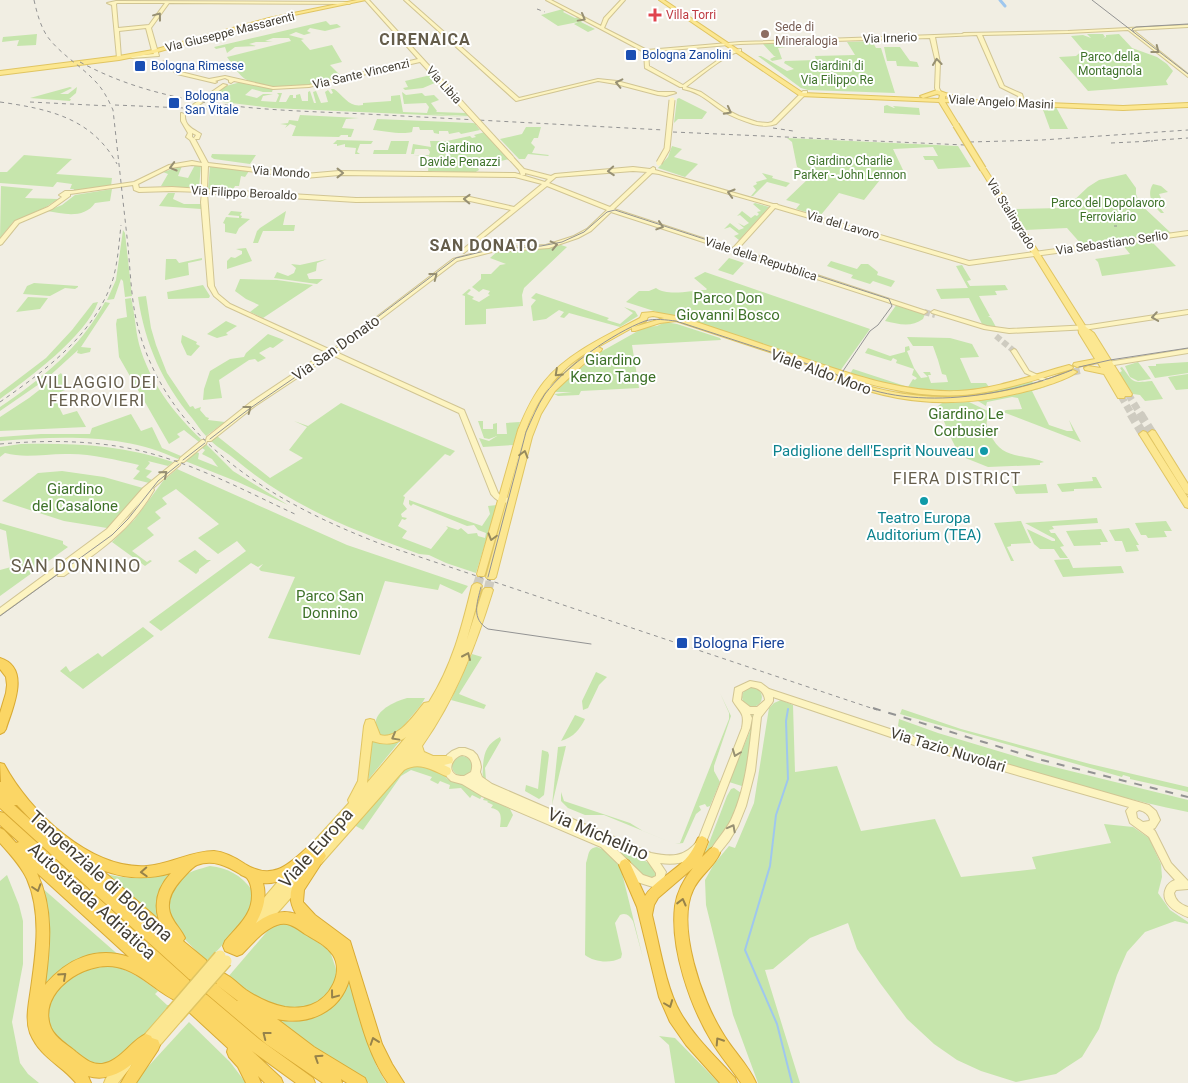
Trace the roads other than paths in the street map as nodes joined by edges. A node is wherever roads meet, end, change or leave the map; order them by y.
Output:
1 (365, 0) edge
2 (406, 0) edge
3 (548, 0) edge
4 (623, 0) edge
5 (661, 0) edge
6 (668, 0) edge
7 (114, 1) edge
8 (154, 1) edge
9 (168, 2) junction
10 (349, 4) junction
11 (1188, 26) edge
12 (148, 28) junction
13 (604, 28) junction
14 (1128, 29) junction
15 (116, 30) junction
16 (979, 34) junction
17 (932, 36) junction
18 (762, 42) junction
19 (733, 47) junction
20 (648, 52) junction
21 (155, 53) junction
22 (122, 58) junction
23 (422, 60) junction
24 (164, 62) dead end
25 (0, 73) edge
26 (1188, 76) edge
27 (232, 81) junction
28 (217, 82) junction
29 (225, 85) junction
30 (679, 90) junction
31 (213, 92) junction
32 (803, 94) junction
33 (940, 95) junction
34 (956, 97) joint
35 (1023, 102) junction
36 (1188, 104) edge
37 (956, 125) joint
38 (205, 163) junction
39 (652, 170) junction
40 (524, 172) junction
41 (551, 178) junction
42 (135, 183) junction
43 (545, 184) junction
44 (203, 191) junction
45 (211, 191) junction
46 (204, 201) junction
47 (775, 206) junction
48 (514, 209) junction
49 (611, 209) junction
50 (1188, 233) edge
51 (0, 243) edge
52 (736, 248) junction
53 (466, 254) junction
54 (1036, 254) junction
55 (911, 307) junction
56 (924, 312) tunnel mouth
57 (1188, 312) edge
58 (658, 318) junction
59 (1082, 327) junction
60 (996, 336) tunnel mouth
61 (1188, 351) edge
62 (330, 352) junction
63 (1104, 365) junction
64 (1078, 368) junction
65 (1037, 378) junction
66 (1022, 382) junction
67 (1049, 382) junction
68 (1124, 395) tunnel mouth
69 (152, 486) junction
70 (1188, 491) edge
71 (507, 497) junction
72 (1188, 505) edge
73 (481, 574) tunnel mouth
74 (491, 577) tunnel mouth
75 (477, 586) tunnel mouth
76 (488, 590) tunnel mouth
77 (0, 612) edge
78 (0, 618) edge
79 (0, 662) edge
80 (441, 691) junction
81 (766, 691) junction
82 (11, 694) junction
83 (784, 698) junction
84 (0, 706) edge
85 (766, 706) junction
86 (743, 708) junction
87 (0, 729) edge
88 (418, 744) junction
89 (447, 765) junction
90 (0, 768) edge
91 (475, 772) junction
92 (461, 780) junction
93 (0, 787) edge
94 (1112, 799) junction
95 (0, 800) edge
96 (1140, 806) junction
97 (1131, 814) junction
98 (0, 817) edge
99 (348, 818) junction
100 (1154, 818) junction
101 (43, 825) junction
102 (1142, 826) junction
103 (0, 832) edge
104 (1157, 841) junction
105 (702, 842) junction
106 (317, 852) junction
107 (714, 853) joint
108 (650, 858) junction
109 (192, 862) junction
110 (625, 865) junction
111 (1168, 866) junction
112 (251, 874) junction
113 (1186, 886) edge
114 (1170, 887) junction
115 (1188, 912) edge
116 (646, 916) junction
117 (233, 948) junction
118 (197, 970) junction
119 (217, 983) junction
120 (180, 991) junction
121 (197, 1005) junction
122 (174, 1016) joint
123 (150, 1043) junction
124 (748, 1082) edge
125 (84, 1083) edge
126 (110, 1083) edge
127 (121, 1083) edge
128 (128, 1083) edge
129 (254, 1083) edge
130 (276, 1083) edge
131 (308, 1083) edge
132 (335, 1083) edge
133 (360, 1083) edge
134 (398, 1083) edge
135 (730, 1083) edge

1 - 10 main road, Via Giuseppe Massarenti
1 - 23 street, Via Libia
30 -> 2 street
3 -> 13 street
4 - 13 street
5 - 19 main road
6 - 19 main road
7 - 8 street
7 - 15 street
8 - 9 street
9 - 10 street
12 -> 9 street
10 - 21 main road, Via Giuseppe Massarenti
11 - 14 street, Via Irnerio
12 - 15 street
12 - 21 street
13 - 20 street
14 - 16 street, Via Irnerio
14 -> 26 street
15 - 22 street
16 - 17 street, Via Irnerio
16 - 35 street
17 - 18 street, Via Irnerio
33 -> 17 street
18 - 19 street
18 - 19 street
19 - 20 street
19 - 30 street
19 - 32 main road
20 - 30 street
21 - 22 main road, Via Giuseppe Massarenti
22 - 25 main road, Via Giuseppe Massarenti
23 - 27 street, Via Sante Vincenzi
23 - 40 street, Via Libia, bridge
24 - 28 street
27 - 28 street
27 - 29 street
28 - 29 street
28 - 31 street
29 - 31 street
30 -> 32 street
30 - 39 street, Via San Donato, bridge
31 - 38 street
32 - 33 main road
33 - 34 main road, Viale Angelo Masini
33 - 35 main road, Viale Angelo Masini
33 - 37 main road, Via Stalingrado
34 - 35 main road, Viale Angelo Masini
35 - 36 main road, Viale Angelo Masini
37 - 54 main road, Via Stalingrado, bridge
38 -> 40 street, Via Mondo
38 -> 42 street, Via Mondo
38 - 44 street
39 -> 41 street, Via del Lavoro
47 -> 39 street, Via del Lavoro
39 - 49 street, Via San Donato
40 - 41 street
40 - 43 street, Viale della Repubblica
41 - 43 street
42 - 44 street, Via Filippo Beroaldo
42 - 51 street, Via Mondo
43 - 48 street
43 - 49 street, Viale della Repubblica
44 - 45 street, Via Filippo Beroaldo
44 - 46 street
45 - 46 street
48 -> 45 street, Via Filippo Beroaldo
46 - 62 street
47 - 52 street
47 - 54 street, Via del Lavoro
48 - 53 street
49 -> 52 street, Viale della Repubblica
53 -> 49 street, Via San Donato
50 - 54 street, Via Sebastiano Serlio
52 - 55 street, Viale della Repubblica
52 - 55 street, Viale della Repubblica
62 -> 53 street, Via San Donato
54 - 59 main road, Via Stalingrado
55 - 56 street, Viale della Repubblica
57 -> 59 street
58 - 66 main road, Viale Aldo Moro
58 - 67 main road, Viale Aldo Moro
58 - 71 main road
59 - 60 street
59 - 63 main road, Via Stalingrado
61 - 63 street
69 -> 62 street, Via San Donato
62 - 71 street
63 - 64 main road
63 - 64 main road, Viale Aldo Moro
63 - 68 main road, Via Stalingrado
64 - 65 main road, Viale Aldo Moro
64 - 67 main road, Viale Aldo Moro
65 - 66 main road, Viale Aldo Moro
65 - 66 street
65 - 67 street
69 - 77 street, Via San Donato
69 - 78 street, Via San Donato
70 - 72 main road
71 -> 73 main road
71 - 74 main road
75 - 80 main road, Viale Europa
88 -> 76 main road, Viale Europa
79 - 82 highway
80 - 99 main road, Viale Europa
80 -> 99 main road
81 - 83 street, Via Tazio Nuvolari
81 - 85 street
81 - 86 street
82 - 84 highway
82 - 87 highway
83 - 85 street
83 - 94 street, Via Tazio Nuvolari
85 - 86 street
107 -> 85 street
86 -> 105 street, Via Michelino
88 - 89 main road
88 - 99 main road, Viale Europa
89 - 91 street
89 - 92 street
89 - 99 main road
90 - 101 highway
91 - 92 street
91 - 108 street, Via Michelino
92 - 110 street, Via Michelino
93 - 101 highway, Tangenziale di Bologna
94 - 96 street, Via Tazio Nuvolari
94 - 97 street, Via Tazio Nuvolari
95 - 118 highway, Autostrada Adriatica
96 - 97 street
96 - 100 street
97 - 102 street
98 - 120 highway, Autostrada Adriatica
99 - 106 main road, Viale Europa
100 - 102 street
100 - 104 street
109 -> 101 highway
101 - 118 highway, Tangenziale di Bologna
102 - 104 street
103 - 120 highway
103 -> 125 highway
104 - 111 street
105 - 108 street, Via Michelino
105 - 116 highway
106 - 112 highway
106 - 117 main road, Viale Europa
134 -> 106 highway
124 -> 107 highway
108 - 110 street, Via Michelino
109 - 112 highway
109 - 118 highway
110 - 116 highway
111 - 113 street
111 - 114 street
112 - 117 highway
113 - 114 street
114 - 115 street
116 -> 135 highway
117 -> 119 highway
117 - 122 main road, Viale Europa, bridge
132 -> 119 highway
133 -> 119 highway
123 -> 120 highway
121 - 129 highway
121 - 130 highway
121 - 131 highway
122 - 123 main road, Viale Europa
123 - 126 main road, Viale Europa
123 - 127 main road, Viale Europa
123 - 128 highway

